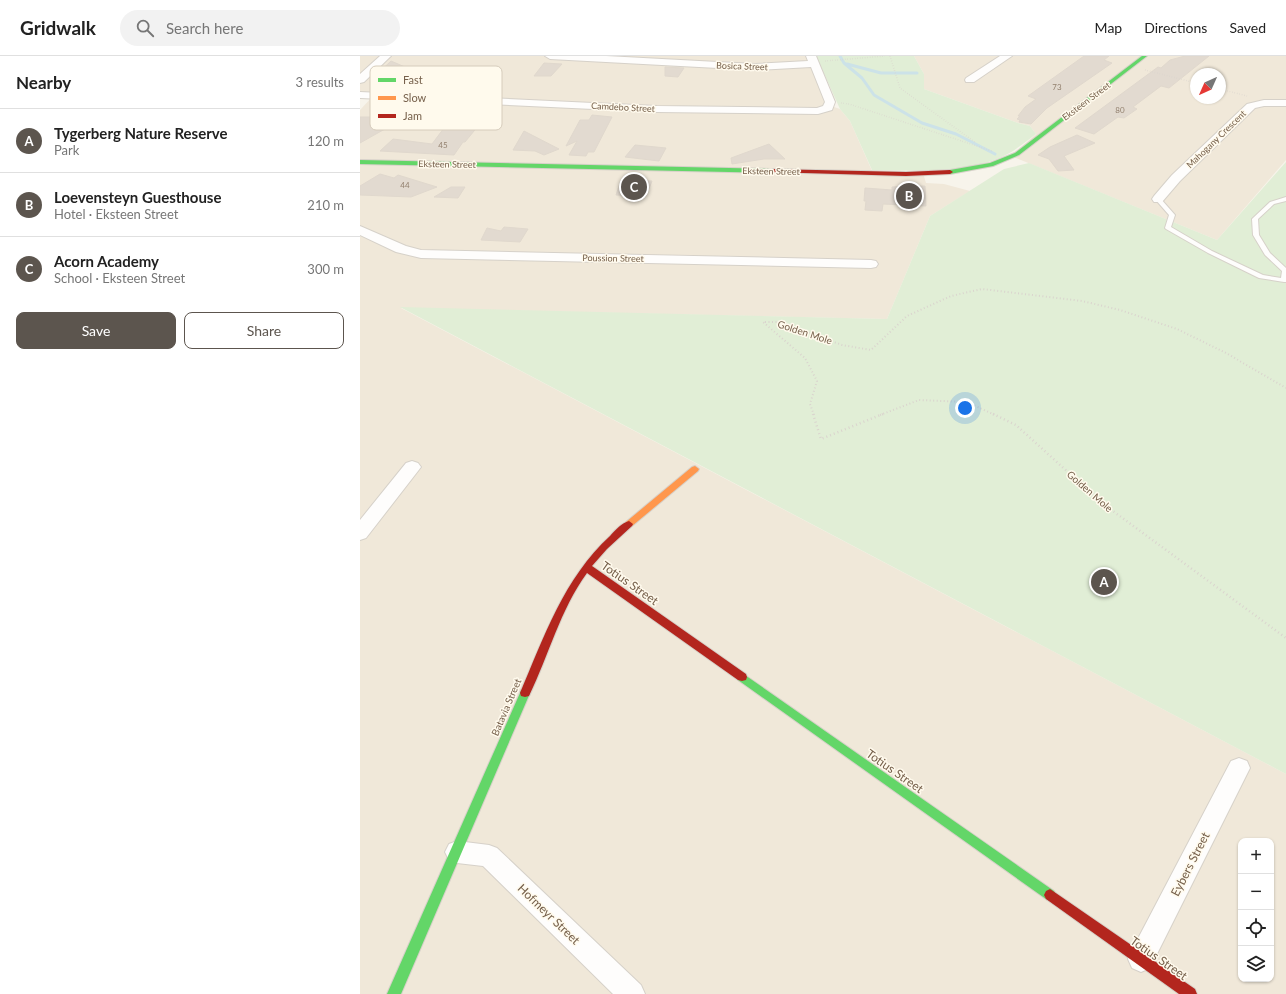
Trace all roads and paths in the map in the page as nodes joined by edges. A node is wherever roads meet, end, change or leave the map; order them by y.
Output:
1 (386, 56) edge
2 (550, 56) edge
3 (884, 56) edge
4 (890, 56) edge
5 (1007, 56) edge
6 (1145, 56) edge
7 (813, 60) edge
8 (375, 66) edge
9 (1131, 67) junction
10 (370, 71) edge
11 (360, 80) edge
12 (970, 80) dead end
13 (1190, 82) edge
14 (1226, 90) edge
15 (360, 95) edge
16 (370, 95) edge
17 (502, 102) edge
18 (830, 102) junction
19 (1260, 103) junction
20 (1286, 103) edge
21 (980, 146) junction
22 (1009, 158) junction
23 (360, 162) edge
24 (1158, 199) joint
25 (1286, 199) edge
26 (364, 235) edge
27 (871, 264) dead end
28 (1286, 388) edge
29 (412, 467) dead end
30 (695, 469) dead end
31 (360, 533) edge
32 (586, 567) junction
33 (1286, 638) edge
34 (1239, 768) dead end
35 (457, 852) junction
36 (1141, 960) junction
37 (394, 994) edge
38 (632, 994) edge
39 (1190, 994) edge

1 - 8 street
2 - 7 street, Bosica Street
3 - 7 path
4 - 21 path
5 - 12 street
6 - 9 street, Eksteen Street
7 - 18 street
9 - 13 path
9 - 22 street, Eksteen Street
10 - 11 street
14 - 19 path
15 - 16 street, Camdebo Street
17 - 18 street, Camdebo Street
18 - 21 path
19 - 20 street
19 - 24 street, Mahogany Crescent
21 - 22 path
22 - 23 street, Eksteen Street
24 - 25 lane
26 - 27 street, Poussion Street
28 - 33 path, Golden Mole
29 - 31 street
30 - 32 street, Batavia Street
32 - 35 street, Batavia Street
32 - 36 street, Totius Street
34 - 36 street, Eybers Street
35 - 37 street, Batavia Street
35 - 38 street, Hofmeyr Street
36 - 39 street, Totius Street

